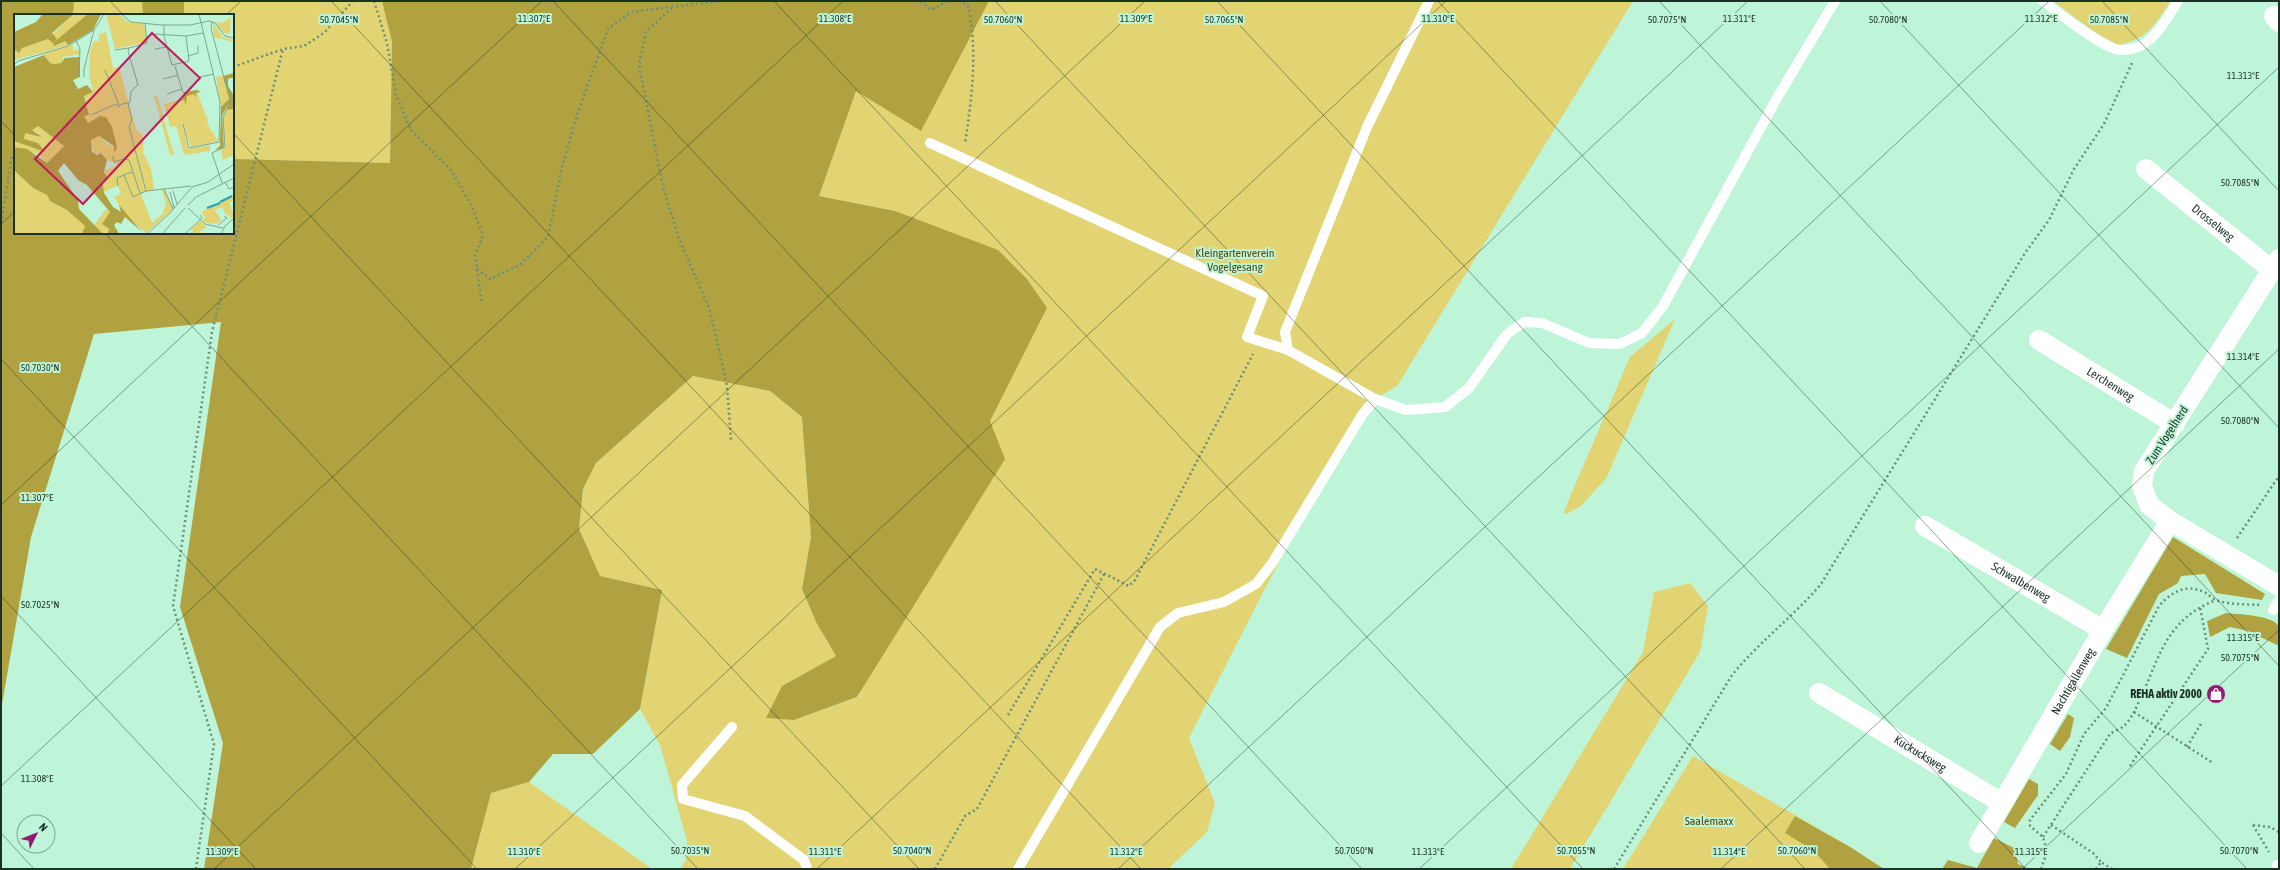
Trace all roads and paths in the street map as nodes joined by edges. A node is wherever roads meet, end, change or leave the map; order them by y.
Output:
1 (353, 1) edge
2 (374, 1) edge
3 (719, 1) edge
4 (921, 1) edge
5 (948, 1) edge
6 (959, 1) edge
7 (968, 1) edge
8 (1429, 1) edge
9 (1834, 1) edge
10 (2043, 1) edge
11 (2178, 1) edge
12 (968, 5) junction
13 (672, 8) junction
14 (283, 49) junction
15 (2132, 49) junction
16 (234, 67) edge
17 (930, 143) dead end
18 (14, 154) edge
19 (963, 158) junction
20 (2150, 176) dead end
21 (1, 223) edge
22 (2276, 265) edge
23 (477, 269) junction
24 (482, 303) dead end
25 (1260, 341) junction
26 (2043, 346) dead end
27 (1288, 350) junction
28 (1375, 398) junction
29 (2175, 424) junction
30 (731, 440) dead end
31 (2279, 476) edge
32 (2170, 521) junction
33 (1932, 535) dead end
34 (2226, 555) junction
35 (1104, 574) junction
36 (2279, 586) edge
37 (2216, 600) junction
38 (2279, 600) edge
39 (2200, 607) junction
40 (2273, 610) joint
41 (2103, 630) junction
42 (1819, 693) dead end
43 (2134, 712) junction
44 (1008, 715) dead end
45 (2202, 722) dead end
46 (732, 727) dead end
47 (2156, 728) junction
48 (2187, 747) junction
49 (2213, 763) dead end
50 (2130, 766) dead end
51 (2002, 803) junction
52 (2051, 825) junction
53 (2279, 832) edge
54 (2043, 837) junction
55 (1979, 843) dead end
56 (2101, 862) junction
57 (2278, 866) edge
58 (196, 869) edge
59 (807, 869) edge
60 (935, 869) edge
61 (1018, 869) edge
62 (1614, 869) edge
63 (2041, 869) edge
64 (2096, 869) edge
65 (2112, 869) edge

1 - 14 path
2 - 23 path
3 - 13 path
4 - 5 path
6 - 12 path
7 - 12 path
8 - 27 lane
9 - 28 lane
10 - 15 lane
11 - 15 lane
12 - 19 path
13 - 23 path
13 - 30 path
14 - 16 path
14 - 58 path
15 - 62 path
17 - 19 lane
18 - 21 path
19 - 25 lane
20 - 22 street, Drosselweg
22 - 29 street, Zum Vogelherd
23 - 24 path
25 - 27 lane
25 - 35 path
26 - 29 street, Lerchenweg
27 - 28 lane
28 - 61 lane
29 - 32 street, Zum Vogelherd
31 - 34 path
32 - 34 street, Zum Vogelherd
32 - 41 street, Nachtigallenweg
33 - 41 street, Schwalbenweg
34 - 36 street, Zum Vogelherd
35 - 44 path
35 - 60 path
37 - 39 path
37 - 40 path
37 - 54 path
38 - 40 lane
39 - 43 path
39 - 47 path
41 - 51 street, Nachtigallenweg
42 - 51 street, Kuckucksweg
43 - 47 path
43 - 52 path
45 - 48 path
46 - 59 lane
47 - 48 path
47 - 50 path
48 - 49 path
51 - 55 street, Nachtigallenweg
52 - 54 path
52 - 56 path
53 - 57 path
54 - 63 path
56 - 64 path
56 - 65 path

